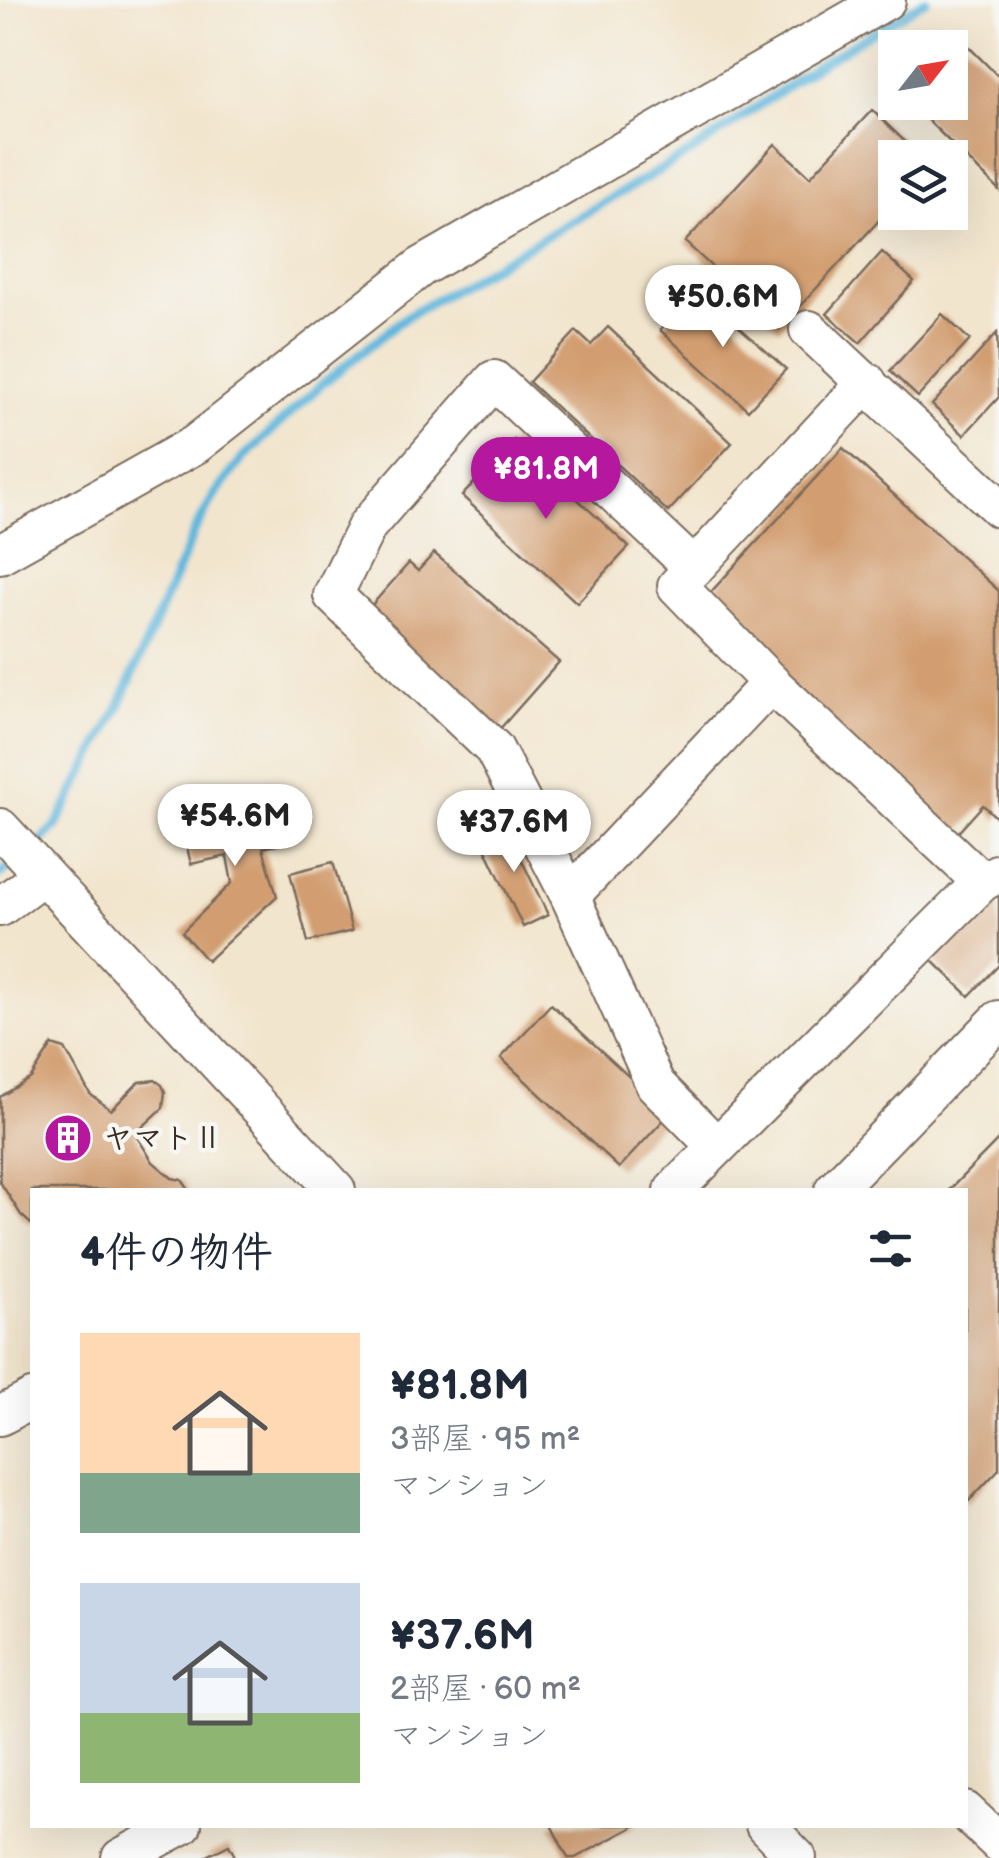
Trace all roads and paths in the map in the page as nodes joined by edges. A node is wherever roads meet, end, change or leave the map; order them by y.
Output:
1 (886, 0) edge
2 (808, 330) dead end
3 (867, 382) junction
4 (999, 508) edge
5 (0, 554) edge
6 (694, 568) junction
7 (772, 682) junction
8 (2, 833) edge
9 (44, 874) junction
10 (991, 878) edge
11 (570, 896) junction
12 (0, 907) edge
13 (999, 1020) edge
14 (716, 1146) junction
15 (334, 1188) edge
16 (676, 1188) edge
17 (836, 1188) edge
18 (30, 1400) edge
19 (0, 1416) edge
20 (968, 1814) edge
21 (176, 1828) edge
22 (768, 1828) edge
23 (999, 1843) edge
24 (121, 1858) edge
25 (796, 1858) edge

1 - 5 street
2 - 3 street
3 - 4 street
3 - 6 street
6 - 7 street
6 - 11 street
7 - 10 street
7 - 11 street
8 - 9 street
9 - 12 street
9 - 15 street
10 - 14 street
11 - 14 street
13 - 17 street
14 - 16 street
18 - 19 street
20 - 23 street
21 - 24 street
22 - 25 street

